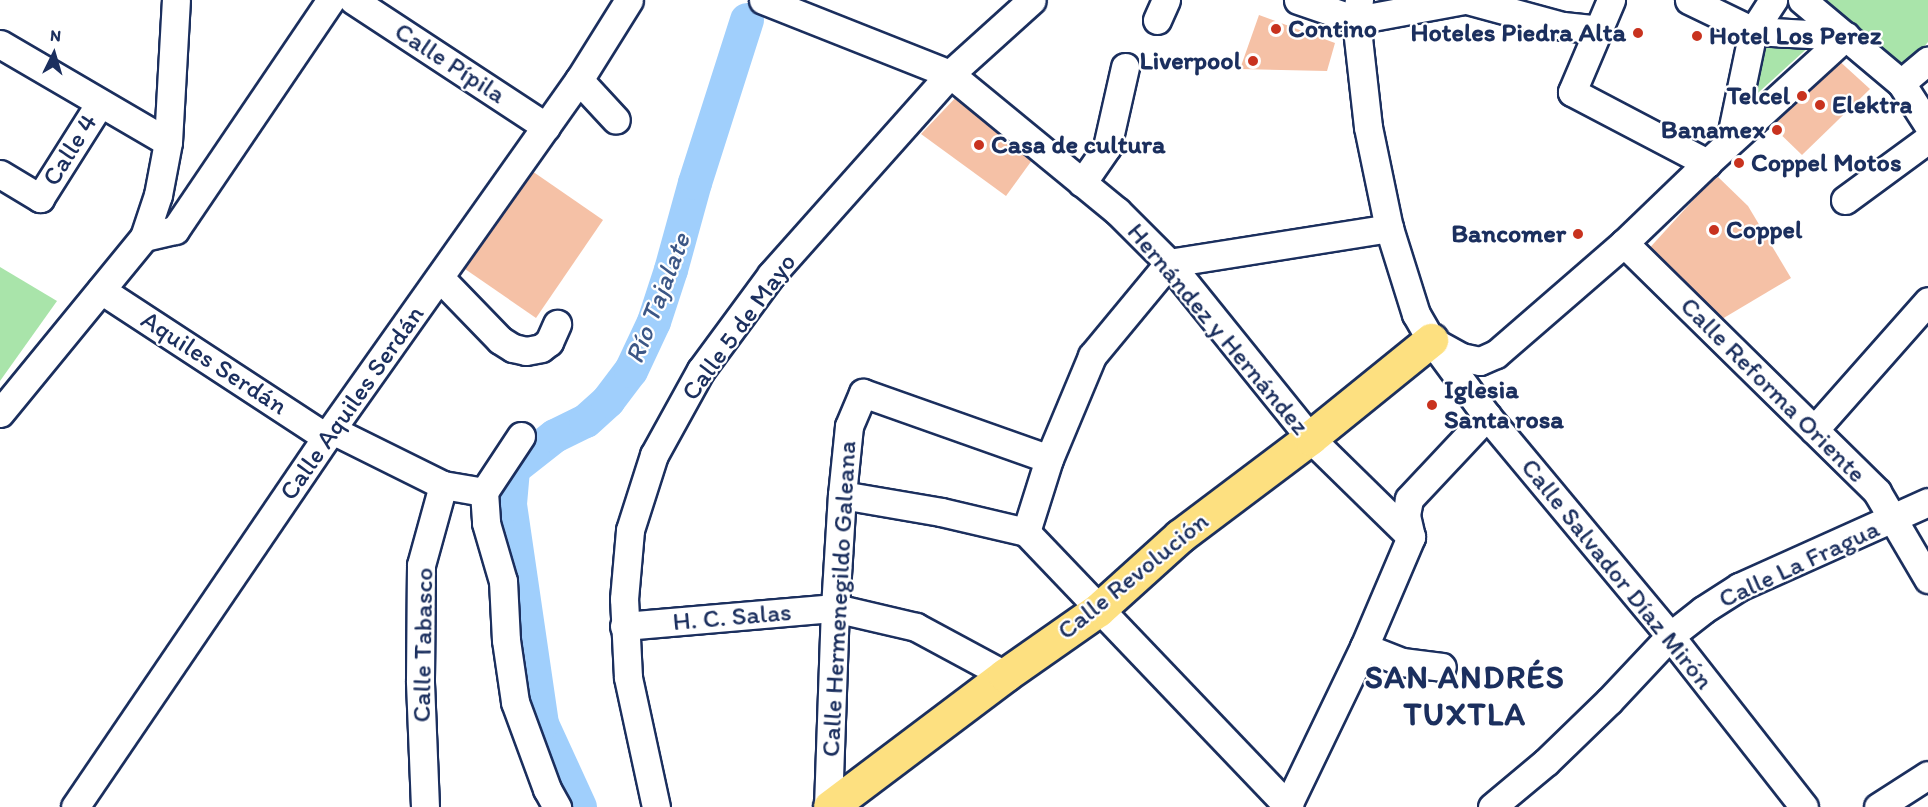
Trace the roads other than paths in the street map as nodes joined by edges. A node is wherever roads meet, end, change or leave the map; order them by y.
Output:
1 (176, 0) edge
2 (331, 0) edge
3 (353, 0) edge
4 (629, 0) edge
5 (763, 0) edge
6 (1032, 0) edge
7 (1298, 0) edge
8 (1466, 0) edge
9 (1611, 0) edge
10 (1689, 0) edge
11 (1773, 0) edge
12 (1802, 0) edge
13 (1357, 10) edge
14 (1599, 30) junction
15 (1753, 31) junction
16 (1846, 36) junction
17 (0, 44) edge
18 (1928, 60) edge
19 (1125, 67) dead end
20 (950, 74) junction
21 (579, 80) junction
22 (1902, 83) junction
23 (100, 103) junction
24 (616, 120) dead end
25 (1928, 124) edge
26 (546, 127) junction
27 (1928, 139) edge
28 (1730, 141) junction
29 (168, 142) junction
30 (1707, 163) junction
31 (0, 174) edge
32 (1082, 183) junction
33 (1845, 200) dead end
34 (1389, 228) junction
35 (144, 237) junction
36 (1624, 243) junction
37 (1169, 263) junction
38 (440, 278) junction
39 (101, 290) junction
40 (1928, 301) edge
41 (557, 324) dead end
42 (1431, 340) junction
43 (1496, 354) junction
44 (1462, 383) junction
45 (0, 413) edge
46 (1487, 416) junction
47 (1814, 430) junction
48 (329, 433) junction
49 (520, 436) dead end
50 (1310, 438) junction
51 (1049, 459) junction
52 (443, 485) junction
53 (483, 492) junction
54 (842, 495) junction
55 (1928, 502) edge
56 (1895, 519) junction
57 (1026, 532) junction
58 (1411, 537) junction
59 (1928, 579) edge
60 (835, 608) junction
61 (1098, 610) junction
62 (624, 626) junction
63 (1670, 636) junction
64 (1364, 647) junction
65 (1442, 667) dead end
66 (1005, 675) junction
67 (1928, 775) edge
68 (75, 807) edge
69 (425, 807) edge
70 (557, 807) edge
71 (656, 807) edge
72 (829, 807) edge
73 (1288, 807) edge
74 (1492, 807) edge
75 (1804, 807) edge
76 (1878, 807) edge

1 - 29 street
2 - 35 street
3 - 26 street, Calle Pípila
4 - 21 street, Calle Aquiles Serdán
5 - 20 street, Hernández y Hernández
6 - 20 street, Calle 5 de Mayo
7 - 13 street
8 - 13 street
8 - 14 street
9 - 14 street
10 - 15 street
11 - 15 street
12 - 16 street
13 - 34 street, Calle Salvador Díaz Mirón
14 - 30 street
15 - 16 street
15 - 28 street
16 - 22 street
16 - 28 street
17 - 23 street
18 - 22 street
19 - 32 street
20 - 32 street, Hernández y Hernández
20 - 62 street, Calle 5 de Mayo
21 - 24 street
21 - 26 street, Calle Aquiles Serdán
22 - 25 street
23 - 29 street
23 - 31 street, Calle 4
26 - 38 street, Calle Aquiles Serdán
27 - 33 street
28 - 30 street
29 - 35 street
30 - 36 street
32 - 37 street, Hernández y Hernández
34 - 37 street
34 - 42 street, Calle Salvador Díaz Mirón
35 - 39 street
36 - 43 street
36 - 47 street, Calle Reforma Oriente
37 - 50 street, Hernández y Hernández
37 - 51 street
38 - 41 street
38 - 48 street, Calle Aquiles Serdán
39 - 45 street
39 - 48 street, Aquiles Serdán
40 - 47 street
42 - 43 street
42 - 44 street, Calle Salvador Díaz Mirón
42 - 50 main road, Calle Revolución
43 - 44 street
44 - 46 street, Calle Salvador Díaz Mirón
46 - 58 street
46 - 63 street, Calle Salvador Díaz Mirón
47 - 56 street, Calle Reforma Oriente
48 - 52 street, Aquiles Serdán
48 - 68 street, Calle Aquiles Serdán
49 - 53 street
50 - 58 street, Hernández y Hernández
50 - 61 main road, Calle Revolución
51 - 54 street, Calle Hermenegildo Galeana
51 - 57 street
52 - 53 street, Aquiles Serdán
52 - 69 street, Calle Tabasco
53 - 70 street
54 - 57 street
54 - 60 street, Calle Hermenegildo Galeana
55 - 56 street, Calle La Fragua
56 - 59 street, Calle Reforma Oriente
56 - 63 street, Calle La Fragua
57 - 61 street
58 - 64 street
60 - 62 street, H. C. Salas
60 - 66 street, H. C. Salas
60 - 72 street, Calle Hermenegildo Galeana
61 - 66 main road, Calle Revolución
61 - 73 street
62 - 71 street, Calle 5 de Mayo
63 - 74 street, Calle La Fragua
63 - 75 street, Calle Salvador Díaz Mirón
64 - 65 street
64 - 73 street
66 - 72 main road, Calle Revolución
67 - 76 street

